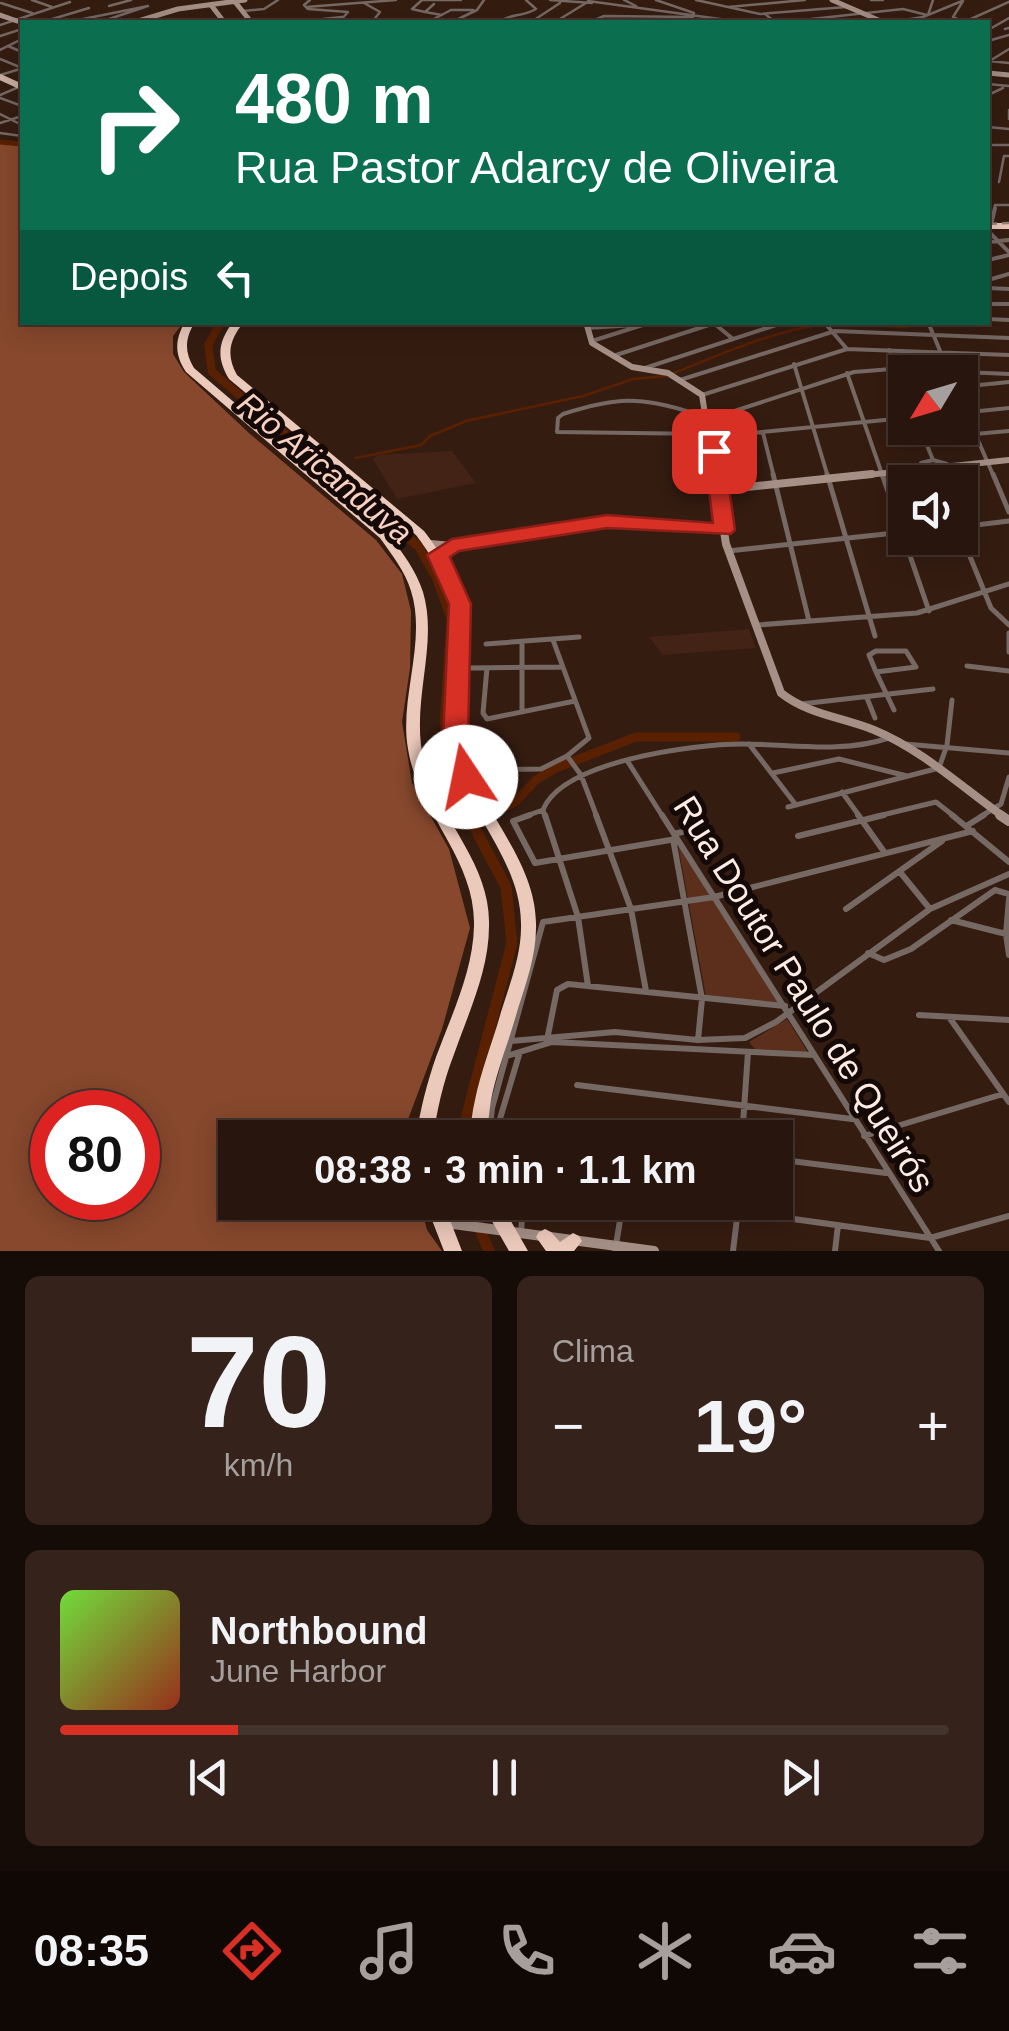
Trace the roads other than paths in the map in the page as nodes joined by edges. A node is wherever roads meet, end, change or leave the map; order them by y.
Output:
1 (9, 0) edge
2 (32, 0) edge
3 (131, 0) edge
4 (246, 0) edge
5 (278, 0) edge
6 (310, 0) edge
7 (396, 0) edge
8 (422, 0) edge
9 (462, 0) edge
10 (484, 0) edge
11 (526, 0) edge
12 (550, 0) edge
13 (624, 0) edge
14 (656, 0) edge
15 (696, 0) edge
16 (806, 0) edge
17 (832, 0) edge
18 (871, 0) edge
19 (883, 0) edge
20 (914, 0) edge
21 (932, 0) edge
22 (68, 1) edge
23 (562, 1) edge
24 (590, 1) edge
25 (964, 1) edge
26 (234, 2) edge
27 (357, 2) edge
28 (374, 2) edge
29 (436, 2) junction
30 (1007, 2) edge
31 (0, 3) edge
32 (148, 4) edge
33 (368, 4) junction
34 (450, 4) edge
35 (211, 5) junction
36 (108, 6) dead end
37 (848, 6) junction
38 (306, 7) junction
39 (55, 8) junction
40 (89, 8) dead end
41 (722, 8) junction
42 (644, 9) junction
43 (907, 9) junction
44 (477, 10) junction
45 (243, 11) junction
46 (424, 12) junction
47 (35, 14) junction
48 (765, 14) junction
49 (442, 15) junction
50 (508, 15) junction
51 (689, 15) junction
52 (866, 15) junction
53 (928, 15) junction
54 (0, 16) edge
55 (345, 17) junction
56 (526, 18) junction
57 (630, 18) junction
58 (14, 20) junction
59 (20, 20) edge
60 (50, 20) edge
61 (77, 20) edge
62 (105, 20) edge
63 (153, 20) edge
64 (222, 20) edge
65 (250, 20) edge
66 (315, 20) edge
67 (342, 20) edge
68 (374, 20) edge
69 (432, 20) edge
70 (456, 20) edge
71 (500, 20) edge
72 (522, 20) edge
73 (530, 20) edge
74 (534, 20) edge
75 (559, 20) edge
76 (594, 20) edge
77 (626, 20) edge
78 (729, 20) edge
79 (772, 20) edge
80 (807, 20) edge
81 (877, 20) edge
82 (902, 20) edge
83 (960, 20) edge
84 (968, 20) edge
85 (0, 24) edge
86 (20, 40) edge
87 (8, 46) junction
88 (0, 50) edge
89 (20, 51) edge
90 (1, 78) edge
91 (20, 84) edge
92 (0, 96) edge
93 (1009, 110) edge
94 (0, 114) edge
95 (20, 117) edge
96 (1009, 118) edge
97 (11, 120) junction
98 (0, 123) edge
99 (20, 124) edge
100 (992, 144) dead end
101 (1009, 145) edge
102 (1007, 155) edge
103 (1009, 170) edge
104 (1001, 173) junction
105 (1000, 182) dead end
106 (1009, 206) edge
107 (990, 222) edge
108 (990, 227) edge
109 (997, 240) junction
110 (1009, 240) edge
111 (990, 242) edge
112 (1009, 253) edge
113 (189, 325) edge
114 (237, 325) edge
115 (586, 325) edge
116 (643, 325) edge
117 (710, 325) edge
118 (718, 325) edge
119 (776, 325) edge
120 (929, 325) edge
121 (828, 327) edge
122 (628, 328) junction
123 (934, 335) junction
124 (1009, 338) edge
125 (733, 340) junction
126 (590, 342) junction
127 (847, 348) junction
128 (889, 350) junction
129 (940, 352) junction
130 (891, 355) edge
131 (941, 355) edge
132 (1009, 355) edge
133 (612, 356) junction
134 (656, 364) junction
135 (794, 364) junction
136 (640, 370) junction
137 (888, 370) edge
138 (847, 373) junction
139 (978, 373) edge
140 (1009, 374) edge
141 (672, 376) junction
142 (1009, 382) edge
143 (978, 385) edge
144 (802, 388) junction
145 (702, 395) junction
146 (1009, 408) edge
147 (978, 411) edge
148 (708, 414) junction
149 (888, 420) edge
150 (865, 422) junction
151 (814, 428) junction
152 (1009, 431) edge
153 (763, 433) junction
154 (978, 434) edge
155 (712, 436) junction
156 (978, 439) edge
157 (927, 445) edge
158 (933, 460) junction
159 (1009, 460) edge
160 (988, 462) junction
161 (921, 465) edge
162 (947, 465) edge
163 (960, 465) edge
164 (888, 472) edge
165 (882, 473) junction
166 (828, 478) junction
167 (776, 484) junction
168 (888, 489) edge
169 (719, 490) junction
170 (1009, 490) edge
171 (1000, 491) junction
172 (1009, 512) edge
173 (1009, 521) edge
174 (978, 526) edge
175 (724, 530) junction
176 (888, 534) edge
177 (847, 538) junction
178 (791, 544) junction
179 (452, 546) junction
180 (434, 550) junction
181 (728, 551) junction
182 (911, 555) edge
183 (970, 555) edge
184 (1009, 584) edge
185 (984, 594) junction
186 (929, 611) junction
187 (870, 618) junction
188 (810, 621) junction
189 (754, 625) junction
190 (1009, 625) edge
191 (1009, 632) edge
192 (875, 636) dead end
193 (579, 637) dead end
194 (553, 640) junction
195 (522, 643) junction
196 (486, 644) dead end
197 (1009, 652) edge
198 (523, 666) junction
199 (562, 666) junction
200 (967, 666) dead end
201 (460, 668) junction
202 (487, 668) junction
203 (1009, 671) edge
204 (875, 672) junction
205 (932, 689) dead end
206 (885, 692) junction
207 (868, 698) junction
208 (952, 700) dead end
209 (575, 701) junction
210 (793, 704) junction
211 (894, 710) dead end
212 (522, 712) junction
213 (875, 718) dead end
214 (881, 734) junction
215 (749, 744) junction
216 (902, 744) junction
217 (947, 745) junction
218 (1009, 753) edge
219 (571, 761) junction
220 (628, 762) junction
221 (939, 768) junction
222 (482, 770) dead end
223 (773, 773) junction
224 (581, 775) junction
225 (910, 777) junction
226 (1009, 777) edge
227 (842, 792) junction
228 (543, 810) junction
229 (995, 811) junction
230 (862, 819) junction
231 (1009, 821) edge
232 (702, 828) dead end
233 (970, 828) junction
234 (798, 836) dead end
235 (674, 837) junction
236 (947, 837) junction
237 (902, 848) junction
238 (609, 849) junction
239 (885, 853) junction
240 (559, 858) junction
241 (913, 862) junction
242 (1009, 862) edge
243 (900, 872) junction
244 (1009, 874) edge
245 (714, 897) junction
246 (1009, 897) edge
247 (685, 902) junction
248 (631, 909) junction
249 (846, 909) dead end
250 (930, 909) junction
251 (578, 917) junction
252 (951, 920) junction
253 (1006, 934) junction
254 (868, 954) junction
255 (1009, 955) edge
256 (588, 986) junction
257 (646, 991) junction
258 (702, 999) junction
259 (786, 1009) junction
260 (919, 1015) dead end
261 (949, 1017) junction
262 (1009, 1020) edge
263 (548, 1035) junction
264 (698, 1040) junction
265 (511, 1041) junction
266 (748, 1052) junction
267 (519, 1055) junction
268 (507, 1056) junction
269 (814, 1056) junction
270 (578, 1085) dead end
271 (1003, 1094) junction
272 (1009, 1102) edge
273 (744, 1105) junction
274 (853, 1119) junction
275 (425, 1120) edge
276 (480, 1120) edge
277 (494, 1120) edge
278 (495, 1120) edge
279 (743, 1120) edge
280 (864, 1136) junction
281 (793, 1160) edge
282 (887, 1173) junction
283 (1009, 1216) edge
284 (793, 1217) edge
285 (444, 1220) edge
286 (620, 1220) edge
287 (736, 1220) edge
288 (446, 1223) junction
289 (838, 1226) junction
290 (508, 1236) edge
291 (930, 1238) junction
292 (559, 1245) edge
293 (615, 1248) edge
294 (453, 1251) edge
295 (654, 1251) edge
296 (732, 1251) edge
297 (835, 1251) edge
298 (939, 1251) edge

1 - 31 street
2 - 39 street
3 - 36 street
4 - 26 main road
5 - 45 street
6 - 38 street
7 - 28 street
8 - 29 street
8 - 46 street
9 - 34 street
10 - 44 street
11 - 50 street
12 - 23 street
13 - 42 street
14 - 51 street
15 - 41 street
16 - 41 street
17 - 37 main road
18 - 19 street
20 - 43 street
21 - 53 street
22 - 39 street
23 - 24 street
23 - 74 street
24 - 42 street
24 - 51 street
24 - 75 street
25 - 53 street
25 - 83 street
26 - 35 main road
26 - 45 main road
27 - 28 street
27 - 33 street
27 - 38 street
28 - 33 street
29 - 34 street
29 - 46 street
30 - 84 street
31 - 47 street
32 - 61 street
32 - 62 street
33 - 68 street
34 - 44 street
34 - 49 street
35 - 63 main road
35 - 64 main road
37 - 48 street
37 - 52 main road
38 - 55 street
39 - 47 street
40 - 60 street
41 - 48 street
42 - 51 street
43 - 52 street
43 - 53 street
44 - 70 street
45 - 65 main road
46 - 49 street
47 - 58 street
48 - 79 street
49 - 69 street
50 - 56 street
50 - 71 street
51 - 57 street
51 - 78 street
52 - 80 street
52 - 81 main road
53 - 82 street
54 - 58 main road
55 - 66 street
55 - 67 street
56 - 72 street
56 - 73 street
57 - 76 street
57 - 77 street
58 - 59 main road
58 - 85 street
86 - 87 street
87 - 88 street
87 - 89 street
90 - 91 main road
91 - 92 street
93 - 96 street
94 - 97 street
95 - 97 street
97 - 98 street
97 - 99 street
100 - 101 street
102 - 104 street
103 - 104 street
104 - 105 street
106 - 107 street
108 - 109 street
109 - 110 street
109 - 111 street
109 - 112 street
113 - 275 highway
114 - 180 highway
115 - 122 street
115 - 126 main road
116 - 122 street
117 - 133 street
118 - 125 street
119 - 125 street
120 - 123 street
121 - 123 street
121 - 127 street
121 - 141 street
122 - 126 street
123 - 124 street
123 - 129 street
125 - 134 street
126 - 133 main road
127 - 128 street
127 - 135 street
128 - 129 street
128 - 130 street
129 - 131 street
129 - 132 street
133 - 136 main road
134 - 136 street
134 - 141 street
135 - 144 street
135 - 145 street
136 - 141 main road
137 - 138 street
138 - 144 street
138 - 150 street
139 - 140 street
141 - 145 main road
142 - 143 street
144 - 148 street
144 - 151 street
145 - 148 main road
146 - 147 street
148 - 155 main road
148 - 155 street
149 - 150 street
150 - 151 street
150 - 165 street
151 - 153 street
151 - 166 street
152 - 154 street
153 - 155 street
153 - 167 street
155 - 169 main road
156 - 160 street
157 - 158 street
158 - 161 street
158 - 162 street
159 - 160 main road
160 - 163 main road
160 - 171 street
164 - 165 main road
165 - 166 main road
165 - 168 street
166 - 167 main road
166 - 177 street
167 - 169 main road
167 - 178 street
169 - 175 main road
170 - 171 street
171 - 172 street
173 - 174 street
175 - 179 main road
175 - 181 main road
176 - 177 street
177 - 178 street
177 - 187 street
178 - 181 street
178 - 188 street
179 - 180 main road
179 - 180 main road
180 - 201 highway
181 - 189 main road
182 - 186 street
183 - 185 street
184 - 185 street
185 - 186 street
185 - 190 street
186 - 187 street
187 - 188 street
187 - 192 street
188 - 189 street
189 - 210 main road
191 - 197 street
193 - 194 street
194 - 195 street
194 - 199 street
195 - 196 street
195 - 198 street
198 - 199 street
198 - 202 street
198 - 212 street
199 - 209 street
200 - 203 street
201 - 202 street
201 - 276 highway
202 - 212 street
204 - 204 street
204 - 206 street
205 - 206 street
206 - 207 street
206 - 211 street
207 - 210 street
207 - 213 street
208 - 217 street
209 - 212 street
209 - 219 street
210 - 214 main road
214 - 215 street
214 - 216 main road
215 - 220 street
215 - 223 street
216 - 217 street
216 - 221 main road
217 - 218 street
217 - 221 street
219 - 222 street
219 - 224 street
220 - 224 street
220 - 235 street, Rua Doutor Paulo de Queirós
221 - 225 street
221 - 229 main road
223 - 225 street
223 - 227 street
224 - 228 street
224 - 238 street
225 - 227 street
226 - 229 street
227 - 230 street
228 - 240 street
228 - 240 street
229 - 231 main road
229 - 233 street
230 - 233 street
230 - 234 street
230 - 239 street
232 - 235 street
233 - 236 street
233 - 242 street
235 - 238 street
235 - 245 street, Rua Doutor Paulo de Queirós
235 - 247 street
236 - 237 street
236 - 241 street
237 - 239 street
237 - 241 street
238 - 240 street
238 - 248 street
239 - 245 street
240 - 251 street
241 - 243 street
243 - 249 street
243 - 250 street
244 - 250 street
245 - 247 street
245 - 259 street, Rua Doutor Paulo de Queirós
246 - 252 street
246 - 253 street
247 - 248 street
247 - 258 street
248 - 251 street
248 - 257 street
250 - 254 street
251 - 256 street
251 - 265 street
252 - 253 street
252 - 254 street
253 - 255 street
254 - 259 street
256 - 257 street
256 - 263 street
257 - 258 street
258 - 259 street
258 - 264 street
259 - 264 street
259 - 269 street, Rua Doutor Paulo de Queirós
260 - 261 street
261 - 262 street
261 - 271 street
263 - 264 street
263 - 265 street
265 - 268 street
266 - 267 street
266 - 269 street
266 - 273 street
267 - 268 street
267 - 278 street
268 - 277 street
269 - 274 street, Rua Doutor Paulo de Queirós
270 - 273 street
271 - 272 street
271 - 280 street
273 - 274 street
273 - 279 street
274 - 280 street, Rua Doutor Paulo de Queirós
280 - 282 street, Rua Doutor Paulo de Queirós
281 - 282 street
282 - 291 street, Rua Doutor Paulo de Queirós
283 - 291 street
284 - 289 street
285 - 288 highway
286 - 293 street
287 - 296 street
288 - 290 main road
288 - 294 highway
289 - 291 street
289 - 297 street
290 - 292 main road
291 - 298 street, Rua Doutor Paulo de Queirós
292 - 293 main road
293 - 295 main road

